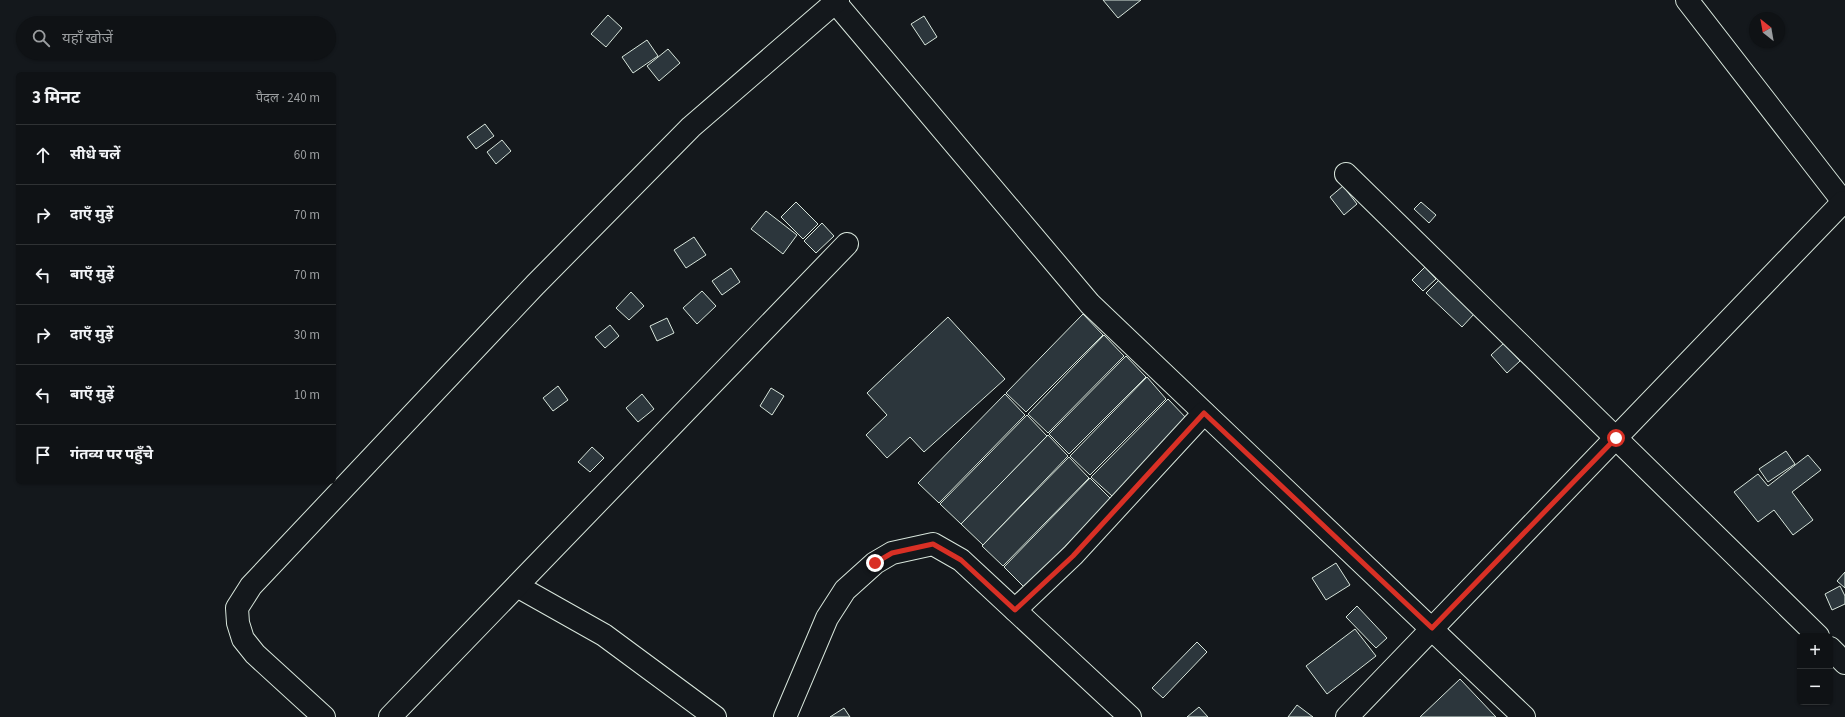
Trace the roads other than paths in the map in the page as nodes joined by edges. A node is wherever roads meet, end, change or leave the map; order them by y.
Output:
1 (1686, 0) edge
2 (836, 1) edge
3 (1346, 174) dead end
4 (1844, 203) edge
5 (847, 244) dead end
6 (1204, 413) junction
7 (1616, 438) junction
8 (517, 586) junction
9 (1015, 610) junction
10 (1432, 628) junction
11 (1815, 633) edge
12 (1833, 651) edge
13 (1845, 663) edge
14 (324, 717) edge
15 (390, 717) edge
16 (715, 717) edge
17 (785, 717) edge
18 (1130, 717) edge
19 (1347, 717) edge
20 (1524, 717) edge

1 - 4 street
2 - 6 street
2 - 14 street
3 - 7 street
4 - 7 street
5 - 8 street
6 - 9 street
6 - 10 street
7 - 10 street
7 - 11 street
8 - 15 street
8 - 16 street
9 - 17 street
9 - 18 street
10 - 19 street
10 - 20 street
12 - 13 street

